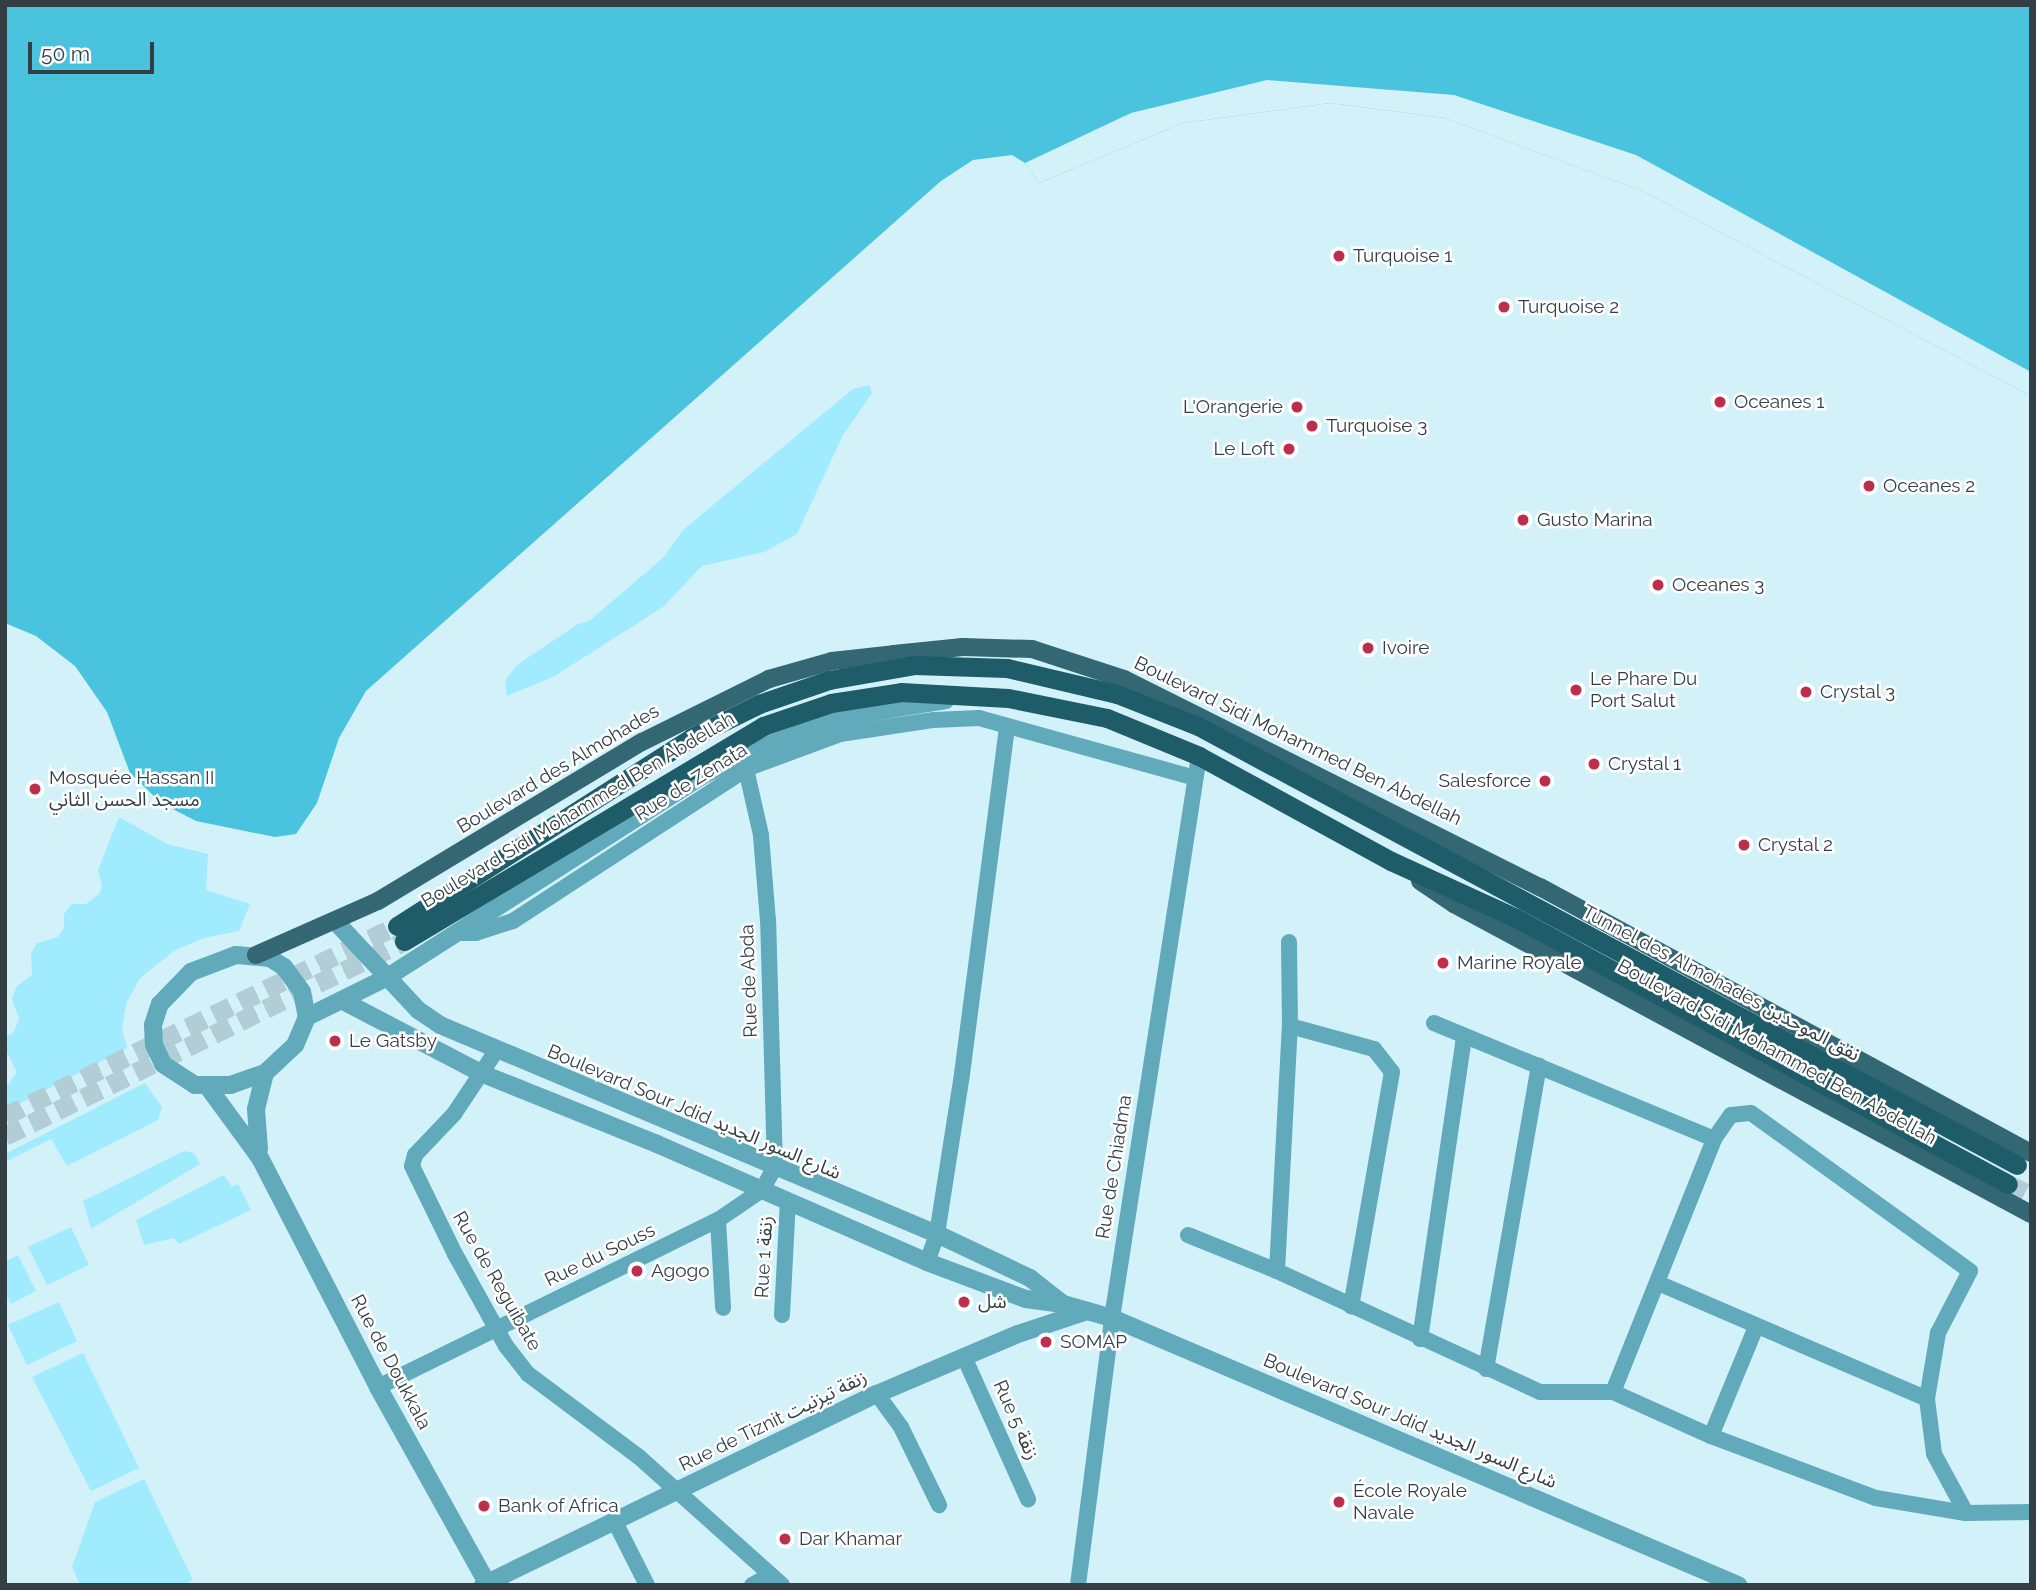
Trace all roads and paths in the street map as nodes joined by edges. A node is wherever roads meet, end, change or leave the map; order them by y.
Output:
1 (894, 654) junction
2 (865, 672) junction
3 (1008, 698) junction
4 (1007, 728) junction
5 (1199, 756) junction
6 (746, 769) junction
7 (1195, 778) junction
8 (1405, 838) joint
9 (1391, 861) junction
10 (335, 921) junction
11 (456, 933) junction
12 (1289, 942) dead end
13 (256, 954) junction
14 (386, 978) junction
15 (345, 1002) junction
16 (307, 1017) junction
17 (1434, 1023) dead end
18 (1290, 1026) junction
19 (1464, 1039) junction
20 (496, 1051) junction
21 (1539, 1066) junction
22 (265, 1073) junction
23 (482, 1074) junction
24 (208, 1087) junction
25 (1714, 1139) junction
26 (260, 1158) junction
27 (2024, 1159) edge
28 (775, 1167) junction
29 (2008, 1184) tunnel mouth
30 (762, 1190) junction
31 (788, 1200) junction
32 (2031, 1214) edge
33 (718, 1220) junction
34 (937, 1234) junction
35 (1188, 1235) dead end
36 (927, 1262) junction
37 (1277, 1271) junction
38 (1658, 1283) junction
39 (1063, 1304) junction
40 (1351, 1306) junction
41 (723, 1308) dead end
42 (1087, 1311) junction
43 (782, 1315) dead end
44 (1112, 1318) junction
45 (1756, 1327) junction
46 (497, 1329) junction
47 (1420, 1339) junction
48 (965, 1359) junction
49 (1486, 1369) junction
50 (378, 1387) junction
51 (1613, 1392) junction
52 (877, 1394) junction
53 (1927, 1399) junction
54 (1711, 1436) junction
55 (677, 1490) junction
56 (1028, 1499) dead end
57 (939, 1505) dead end
58 (2031, 1512) edge
59 (1966, 1513) junction
60 (614, 1520) junction
61 (776, 1580) edge
62 (486, 1584) edge
63 (647, 1585) edge
64 (752, 1585) edge
65 (1078, 1585) edge
66 (1738, 1585) edge

1 - 2 highway
1 - 10 main road, Boulevard des Almohades
1 - 27 main road, Boulevard Sidi Mohammed Ben Abdellah
2 - 3 highway, Boulevard Sidi Mohammed Ben Abdellah
2 - 8 highway, Boulevard Sidi Mohammed Ben Abdellah
3 - 5 highway, Boulevard Sidi Mohammed Ben Abdellah
3 - 11 street
4 - 6 street, Rue de Zenata
4 - 7 street, Rue de Zenata
4 - 34 street
5 - 7 street, Rue de Chiadma
5 - 9 highway, Boulevard Sidi Mohammed Ben Abdellah
6 - 11 street, Rue de Zenata
6 - 28 street, Rue de Abda
7 - 44 street, Rue de Chiadma
8 - 27 highway, Tunnel des Almohades نفق الموحدين
9 - 29 highway, Tunnel des Almohades نفق الموحدين
9 - 32 main road, Boulevard Sidi Mohammed Ben Abdellah
10 - 13 main road, Boulevard des Almohades
10 - 14 street, Boulevard Sour Jdid شارع السور الجديد
11 - 14 street
12 - 18 street
13 - 16 street
13 - 24 street
14 - 15 street
14 - 20 street, Boulevard Sour Jdid شارع السور الجديد
15 - 16 street
15 - 23 street, Boulevard Sour Jdid شارع السور الجديد
16 - 22 street
17 - 19 street
18 - 37 street
18 - 40 street
19 - 21 street
19 - 47 street
20 - 23 street, Rue de Reguibate
20 - 28 street, Boulevard Sour Jdid شارع السور الجديد
21 - 25 street
21 - 49 street
22 - 24 street
22 - 26 street, Rue de Doukkala
23 - 30 street, Boulevard Sour Jdid شارع السور الجديد
23 - 46 street, Rue de Reguibate
24 - 26 street, Rue de Doukkala
25 - 38 street
25 - 53 street
26 - 50 street, Rue de Doukkala
28 - 30 street
28 - 34 street, Boulevard Sour Jdid شارع السور الجديد
30 - 31 street, Boulevard Sour Jdid شارع السور الجديد
30 - 33 street, Rue du Souss
31 - 36 street, Boulevard Sour Jdid شارع السور الجديد
31 - 43 street, Rue 1 زنقة
33 - 41 street, Rue 1 زنقة
33 - 46 street, Rue du Souss
34 - 36 street
34 - 39 street, Boulevard Sour Jdid شارع السور الجديد
35 - 37 street
36 - 39 street, Boulevard Sour Jdid شارع السور الجديد
37 - 40 street
38 - 45 street
38 - 51 street
39 - 42 street, Boulevard Sour Jdid شارع السور الجديد
40 - 47 street
42 - 44 street, Boulevard Sour Jdid شارع السور الجديد
42 - 48 street, Rue de Tiznit زنقة تيزنيت
44 - 65 street, Rue de Chiadma
44 - 66 street, Boulevard Sour Jdid شارع السور الجديد
45 - 53 street
45 - 54 street
46 - 50 street, Rue du Souss
46 - 55 street, Rue de Reguibate
47 - 49 street
48 - 52 street, Rue de Tiznit زنقة تيزنيت
48 - 56 street, Rue 5 زنقة
49 - 51 street
50 - 62 street, Rue de Doukkala
51 - 54 street
52 - 55 street, Rue de Tiznit زنقة تيزنيت
52 - 57 street
53 - 59 street
54 - 59 street
55 - 60 street, Rue de Tiznit زنقة تيزنيت
55 - 61 street, Rue de Reguibate
58 - 59 street
60 - 62 street, Rue de Tiznit زنقة تيزنيت
60 - 63 street
61 - 64 street

